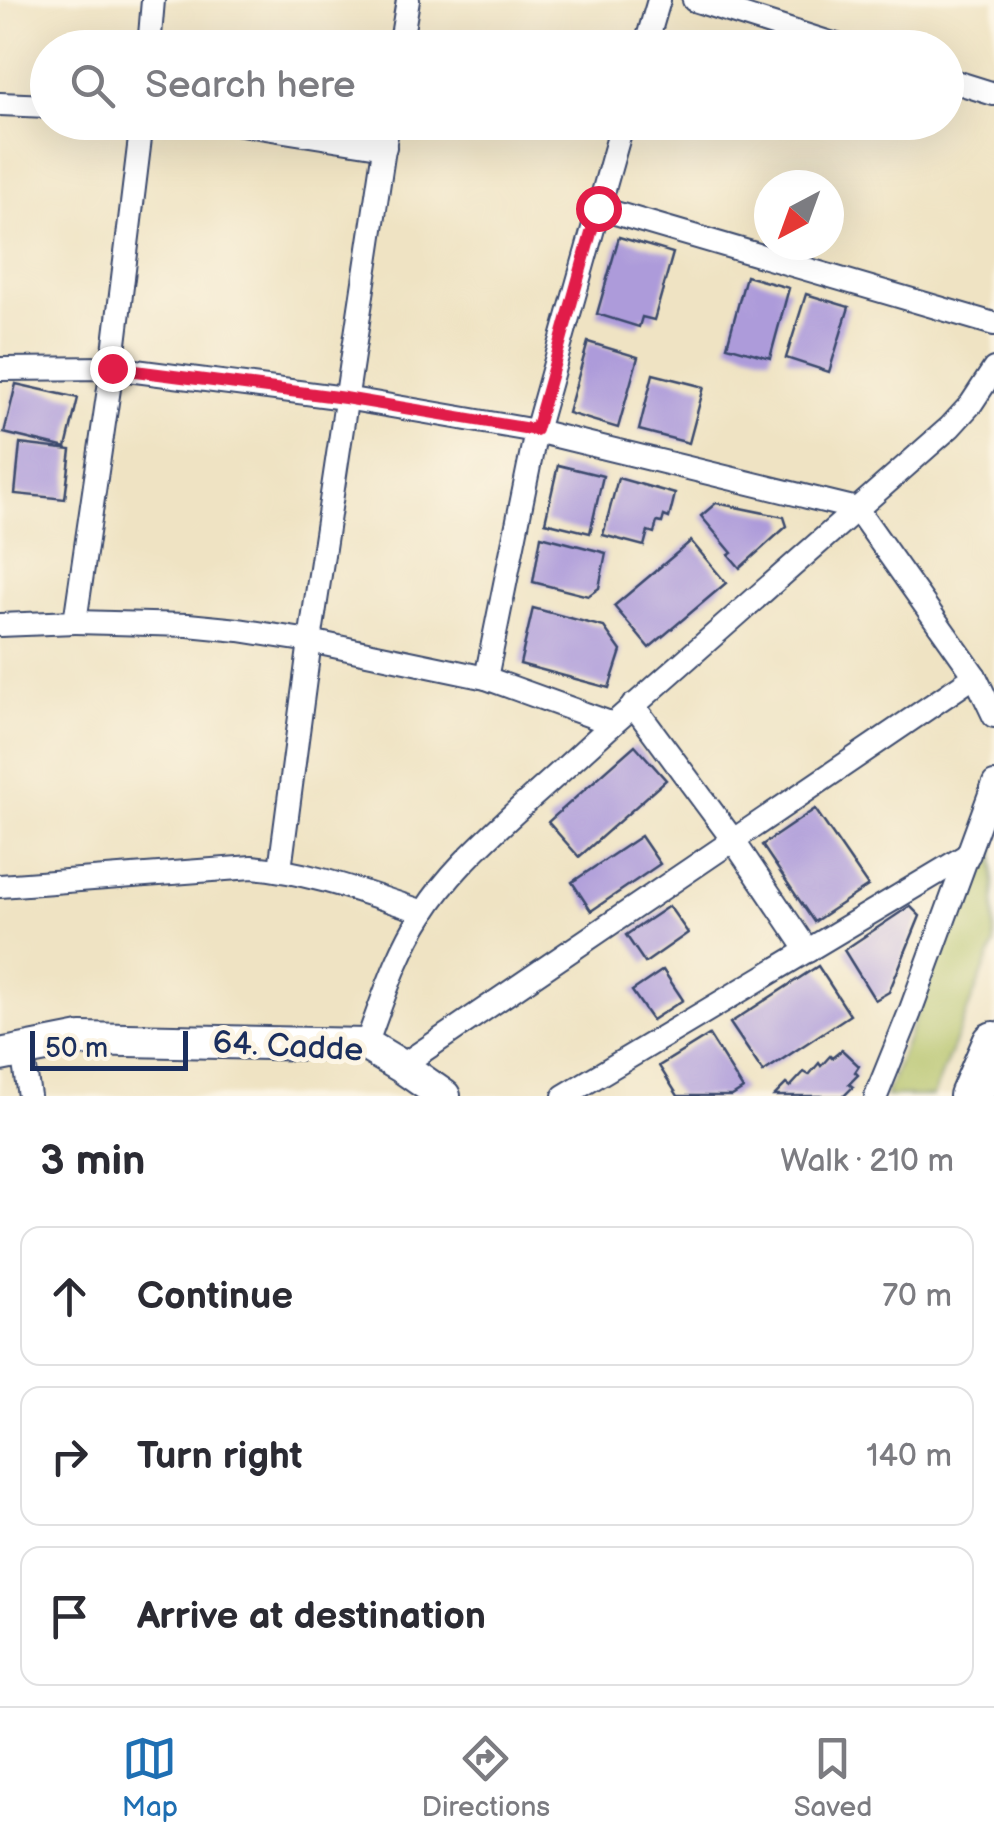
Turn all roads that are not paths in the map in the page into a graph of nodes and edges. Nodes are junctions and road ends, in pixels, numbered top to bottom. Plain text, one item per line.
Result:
1 (153, 0) edge
2 (408, 0) edge
3 (658, 0) edge
4 (694, 0) edge
5 (150, 30) edge
6 (403, 30) edge
7 (649, 30) edge
8 (789, 30) edge
9 (964, 85) edge
10 (994, 94) edge
11 (0, 104) edge
12 (30, 105) edge
13 (140, 140) edge
14 (345, 140) edge
15 (385, 140) edge
16 (617, 140) edge
17 (384, 146) junction
18 (598, 208) junction
19 (994, 324) edge
20 (112, 368) junction
21 (994, 369) edge
22 (0, 370) edge
23 (345, 398) junction
24 (971, 404) junction
25 (994, 411) edge
26 (536, 430) junction
27 (857, 509) junction
28 (76, 622) junction
29 (0, 625) edge
30 (310, 642) junction
31 (976, 676) junction
32 (486, 678) junction
33 (633, 706) junction
34 (994, 716) edge
35 (613, 724) junction
36 (994, 783) edge
37 (733, 840) junction
38 (969, 854) junction
39 (280, 870) junction
40 (0, 886) edge
41 (424, 912) junction
42 (808, 950) junction
43 (994, 1043) edge
44 (366, 1045) junction
45 (11, 1052) edge
46 (401, 1066) junction
47 (30, 1096) edge
48 (444, 1096) edge
49 (564, 1096) edge
50 (876, 1096) edge
51 (971, 1096) edge

1 - 5 street
2 - 6 street
3 - 7 street
4 - 8 street
9 - 10 street
11 - 12 street
13 - 20 street
14 - 17 street
15 - 17 street
16 - 18 street
17 - 23 street
18 - 19 street
18 - 26 street
20 - 22 street
20 - 23 street
20 - 28 street
21 - 24 street
23 - 26 street
23 - 30 street
24 - 25 street
24 - 27 street
26 - 27 street
26 - 32 street
27 - 31 street
27 - 33 street
28 - 29 street
28 - 30 street
30 - 32 street
30 - 39 street
31 - 34 street
31 - 37 street
32 - 35 street
33 - 35 street
33 - 37 street
35 - 41 street
36 - 38 street
37 - 42 street
37 - 46 street
38 - 42 street
38 - 50 street
39 - 40 street
39 - 41 street
41 - 44 street
42 - 49 street
43 - 51 highway
44 - 45 main road, 64. Cadde
44 - 46 main road, 64. Cadde
45 - 47 street
46 - 48 main road, 64. Cadde

